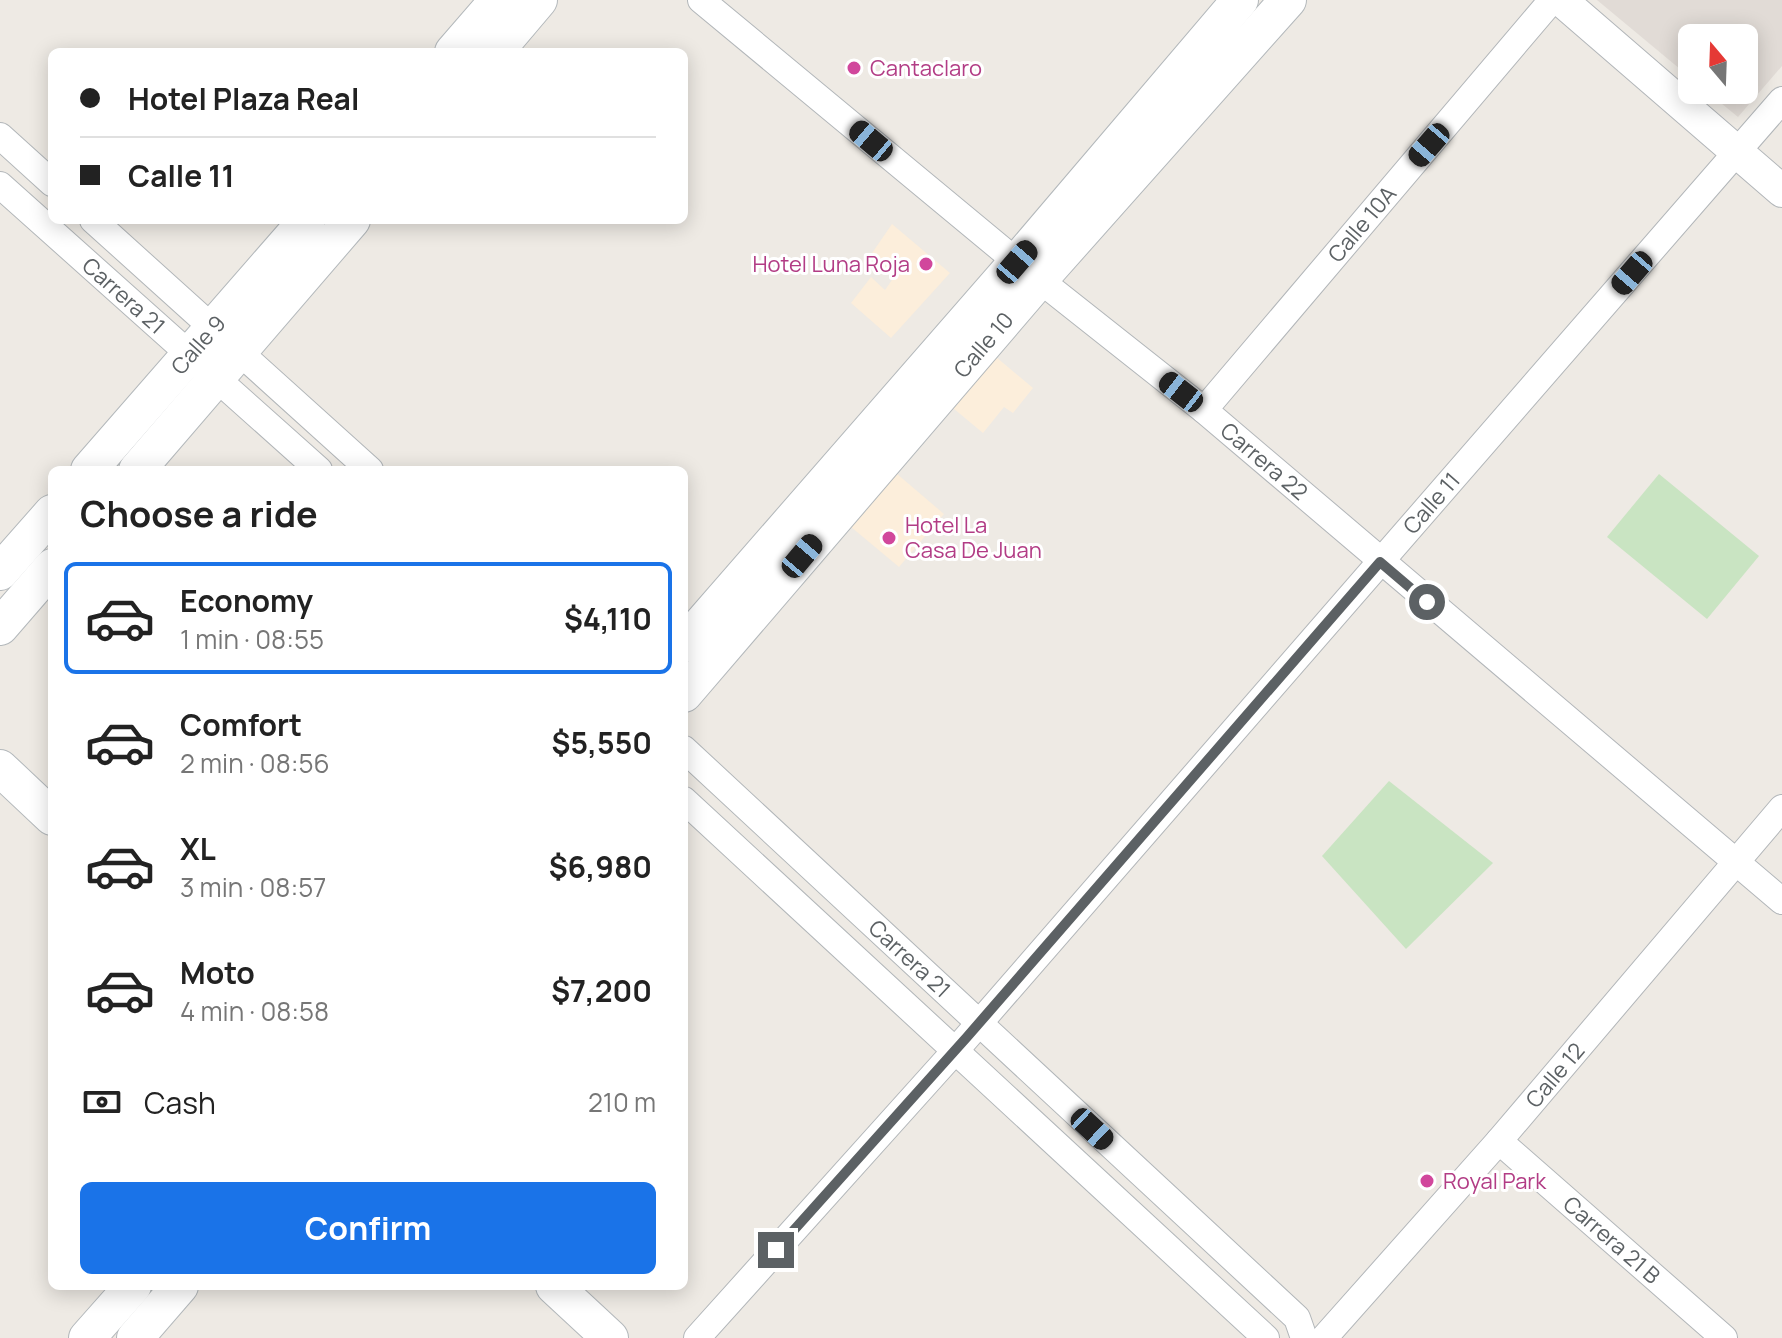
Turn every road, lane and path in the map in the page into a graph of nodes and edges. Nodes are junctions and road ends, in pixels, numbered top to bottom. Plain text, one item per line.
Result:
1 (498, 0) edge
2 (539, 0) edge
3 (701, 0) edge
4 (1240, 0) edge
5 (1288, 0) edge
6 (1552, 0) edge
7 (1561, 0) edge
8 (456, 48) edge
9 (498, 48) edge
10 (1782, 100) edge
11 (0, 136) edge
12 (1737, 152) junction
13 (48, 179) edge
14 (0, 185) edge
15 (1782, 191) edge
16 (48, 222) edge
17 (50, 224) edge
18 (97, 224) edge
19 (304, 224) edge
20 (349, 224) edge
21 (1028, 271) junction
22 (201, 342) junction
23 (228, 366) junction
24 (1204, 410) junction
25 (92, 466) edge
26 (140, 466) edge
27 (316, 466) edge
28 (365, 466) edge
29 (48, 518) edge
30 (1380, 562) junction
31 (0, 572) edge
32 (48, 572) edge
33 (0, 627) edge
34 (688, 640) edge
35 (688, 689) edge
36 (688, 753) edge
37 (0, 768) edge
38 (688, 804) edge
39 (1782, 808) edge
40 (48, 813) edge
41 (1736, 863) junction
42 (1782, 901) edge
43 (978, 1023) junction
44 (955, 1051) junction
45 (1499, 1141) junction
46 (129, 1290) edge
47 (177, 1290) edge
48 (558, 1290) edge
49 (87, 1338) edge
50 (135, 1338) edge
51 (610, 1338) edge
52 (697, 1338) edge
53 (1266, 1338) edge
54 (1304, 1338) edge
55 (1324, 1338) edge
56 (1724, 1338) edge

1 - 8 main road
2 - 9 main road
3 - 21 street, Carrera 22
4 - 21 main road, Calle 10
5 - 21 main road, Calle 10
6 - 24 street, Calle 10A
7 - 12 street
10 - 12 street, Calle 11
11 - 13 street
12 - 15 street
12 - 30 street, Calle 11
14 - 16 street, Carrera 21
17 - 22 street, Carrera 21
18 - 22 street, Carrera 21
19 - 22 main road, Calle 9
20 - 23 main road, Calle 9
21 - 24 street, Carrera 22
21 - 34 main road, Calle 10
21 - 35 main road, Calle 10
22 - 23 street, Carrera 21
22 - 25 main road, Calle 9
23 - 26 main road, Calle 9
23 - 27 street, Carrera 21
23 - 28 street, Carrera 21
24 - 30 street, Carrera 22
29 - 31 main road
30 - 41 street, Carrera 22
30 - 43 street, Calle 11
32 - 33 main road
36 - 43 street, Carrera 21
37 - 40 main road
38 - 44 street, Carrera 21
39 - 41 street, Calle 12
41 - 42 street, Carrera 22
41 - 45 street, Calle 12
43 - 44 street, Calle 11
43 - 54 street, Carrera 21
44 - 52 street, Calle 11
44 - 53 street, Carrera 21
45 - 55 street, Calle 12
45 - 56 street, Carrera 21 B
46 - 49 main road
47 - 50 main road
48 - 51 main road

